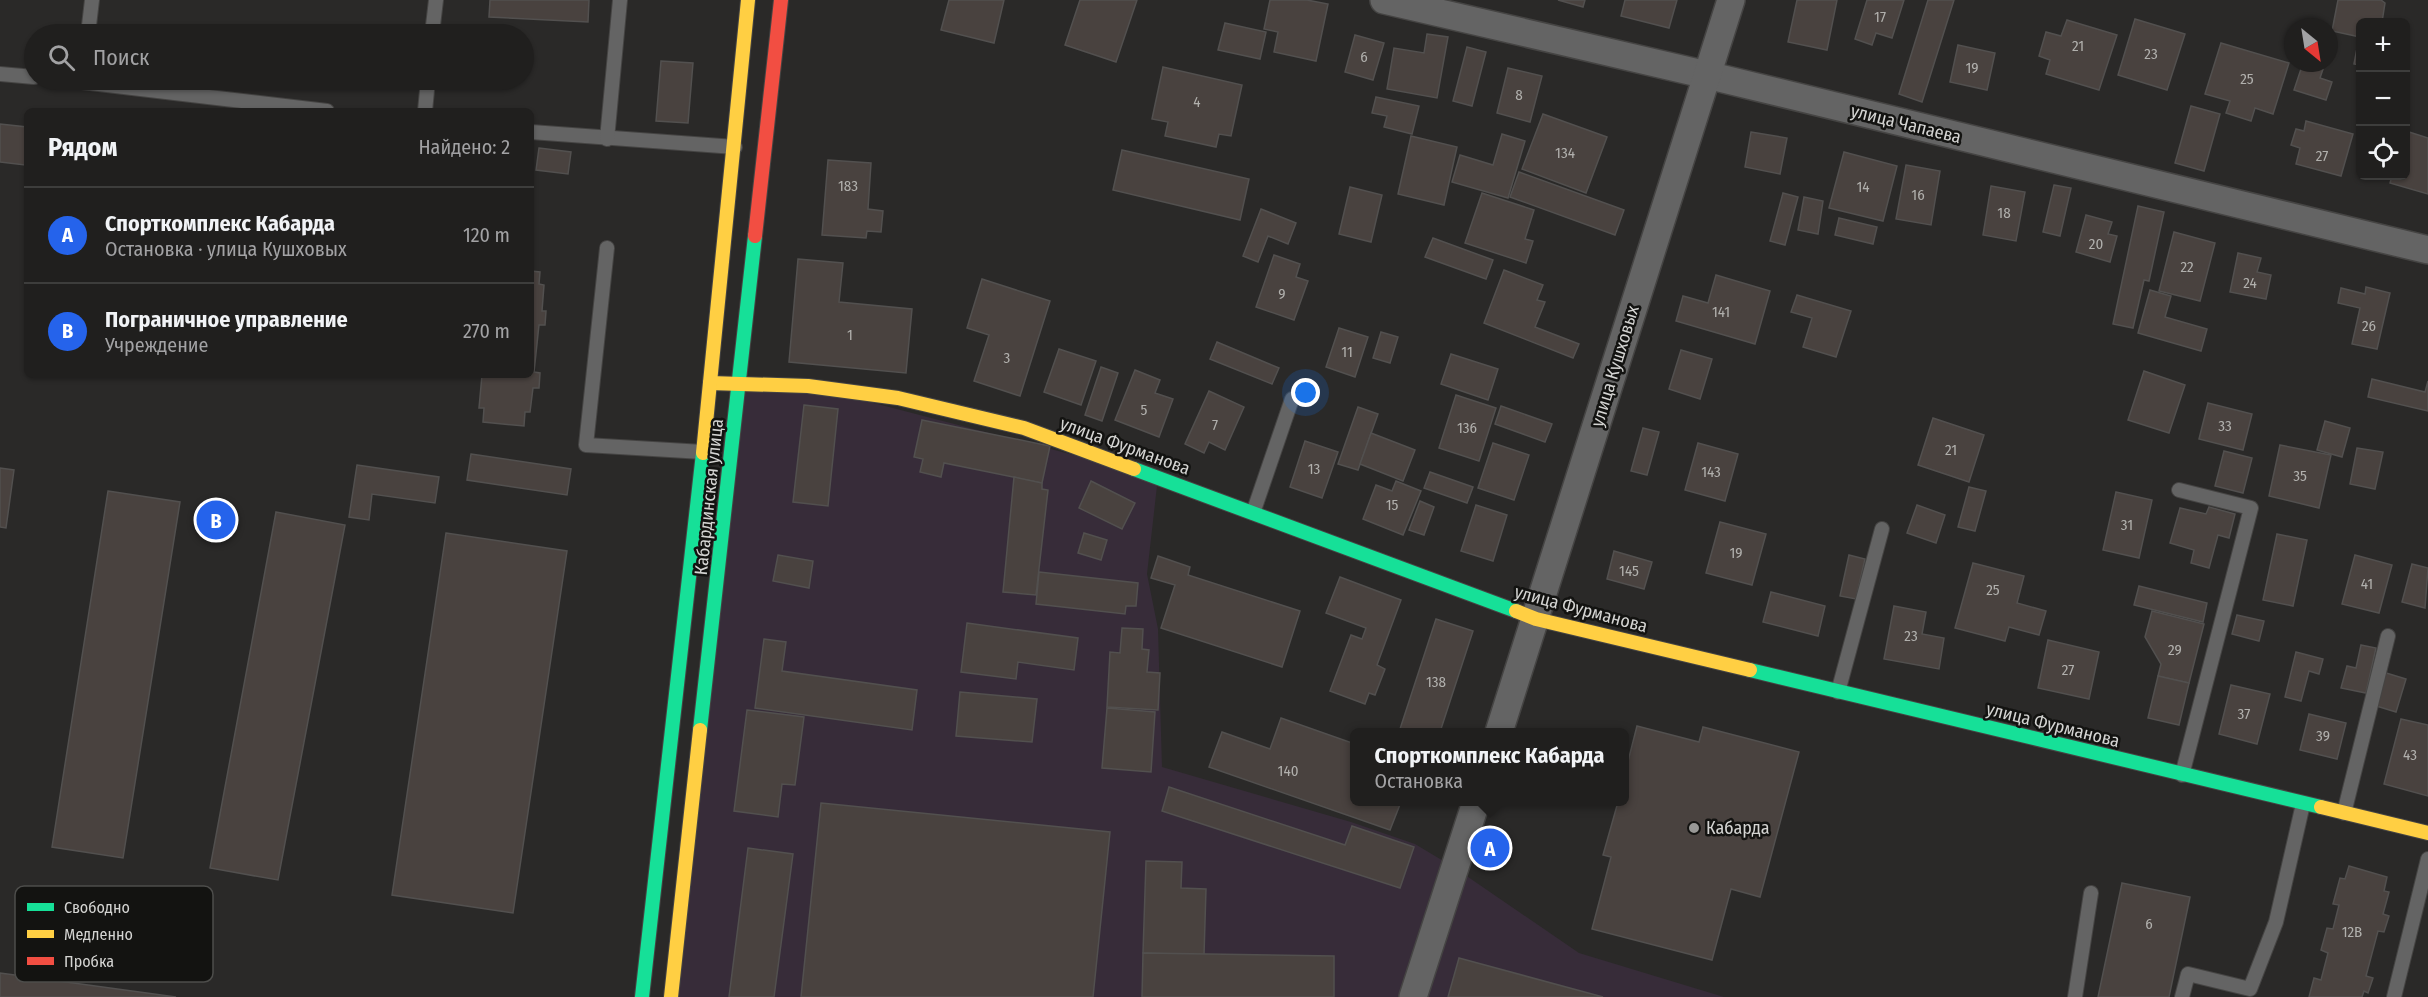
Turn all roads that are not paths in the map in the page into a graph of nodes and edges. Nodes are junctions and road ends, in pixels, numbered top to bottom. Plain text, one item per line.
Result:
1 (92, 0) edge
2 (436, 0) edge
3 (620, 0) edge
4 (748, 0) edge
5 (781, 0) edge
6 (1384, 0) edge
7 (1731, 0) edge
8 (89, 24) edge
9 (433, 24) edge
10 (0, 74) edge
11 (1707, 75) junction
12 (24, 76) edge
13 (161, 90) edge
14 (427, 90) edge
15 (303, 108) edge
16 (424, 108) edge
17 (534, 132) edge
18 (607, 139) junction
19 (735, 147) junction
20 (607, 248) dead end
21 (2428, 250) edge
22 (710, 383) junction
23 (739, 385) junction
24 (1292, 399) dead end
25 (703, 452) junction
26 (2179, 490) dead end
27 (1253, 513) junction
28 (1882, 530) dead end
29 (1536, 619) junction
30 (2388, 636) dead end
31 (1838, 692) junction
32 (1500, 728) edge
33 (2182, 774) junction
34 (2303, 804) junction
35 (1474, 806) edge
36 (2344, 813) junction
37 (2428, 833) edge
38 (2428, 859) edge
39 (2091, 893) dead end
40 (642, 997) edge
41 (671, 997) edge
42 (1413, 997) edge
43 (2075, 997) edge
44 (2182, 997) edge
45 (2394, 997) edge

1 - 8 lane
2 - 9 lane
3 - 18 lane
4 - 19 main road, Кабардинская улица
5 - 23 main road, Кабардинская улица
6 - 11 street, улица Чапаева
7 - 11 street, улица Кушховых
10 - 12 lane
11 - 21 street, улица Чапаева
11 - 29 street, улица Кушховых
13 - 15 lane
14 - 16 lane
17 - 18 lane
18 - 19 lane
19 - 22 main road, Кабардинская улица
20 - 25 lane
22 - 23 main road, улица Фурманова
22 - 25 main road, Кабардинская улица
23 - 27 main road, улица Фурманова
23 - 41 main road, Кабардинская улица
24 - 27 lane
25 - 40 main road, Кабардинская улица
26 - 33 lane
27 - 29 main road, улица Фурманова
28 - 31 lane
29 - 31 main road, улица Фурманова
29 - 32 street, улица Кушховых
30 - 36 lane
31 - 33 main road, улица Фурманова
33 - 34 main road, улица Фурманова
34 - 36 main road, улица Фурманова
34 - 44 lane
35 - 42 street
36 - 37 main road, улица Фурманова
38 - 45 lane
39 - 43 lane

